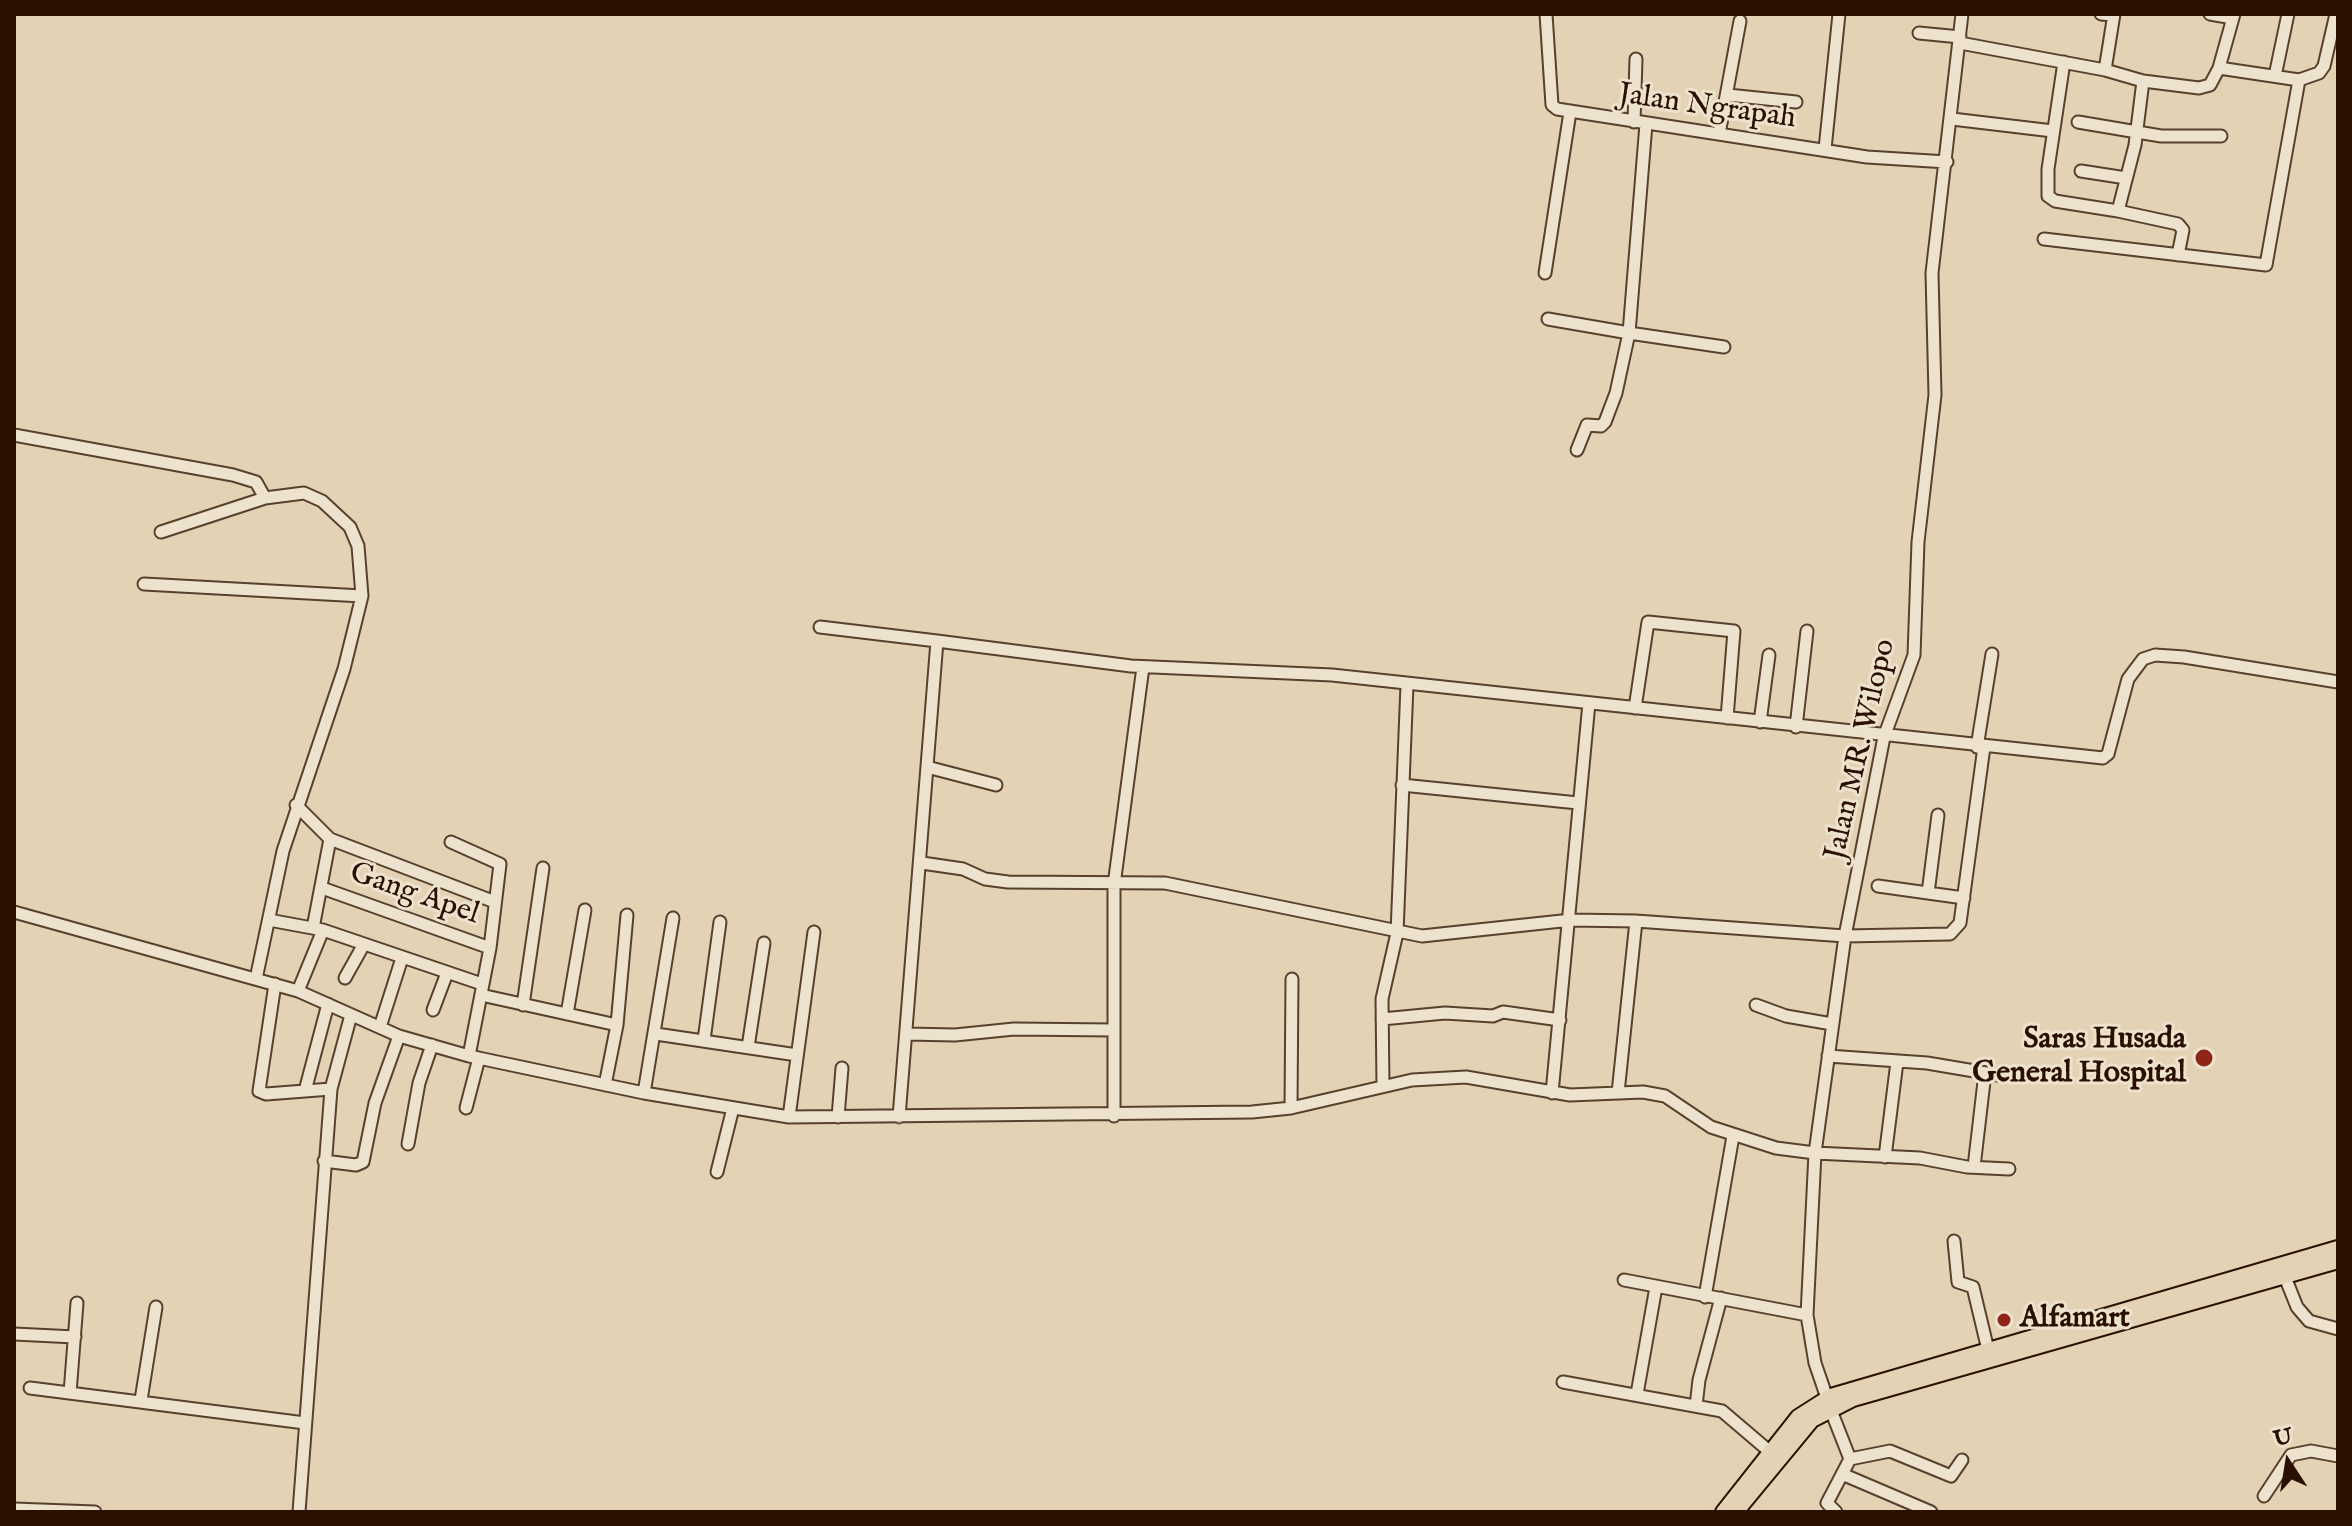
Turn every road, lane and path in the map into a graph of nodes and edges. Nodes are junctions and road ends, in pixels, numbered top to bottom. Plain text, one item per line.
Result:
1 (1546, 14) edge
2 (1839, 14) edge
3 (1962, 14) edge
4 (2109, 14) edge
5 (2210, 14) edge
6 (2288, 14) edge
7 (2336, 14) edge
8 (2233, 16) edge
9 (1740, 21) dead end
10 (1919, 33) dead end
11 (1960, 40) junction
12 (1636, 59) dead end
13 (2064, 62) junction
14 (2219, 68) junction
15 (2105, 70) junction
16 (2275, 76) junction
17 (2299, 80) junction
18 (2143, 81) junction
19 (1728, 95) junction
20 (1796, 102) dead end
21 (1570, 112) junction
22 (1952, 119) junction
23 (2078, 122) dead end
24 (1640, 123) junction
25 (2053, 131) junction
26 (2136, 133) junction
27 (1719, 134) junction
28 (2221, 136) dead end
29 (1825, 149) junction
30 (1947, 162) junction
31 (2081, 171) dead end
32 (2126, 178) junction
33 (2118, 211) junction
34 (2044, 239) dead end
35 (2178, 255) junction
36 (1545, 273) dead end
37 (1548, 319) dead end
38 (1629, 333) junction
39 (1724, 347) dead end
40 (14, 435) edge
41 (1577, 450) dead end
42 (265, 498) junction
43 (161, 532) dead end
44 (144, 584) dead end
45 (362, 596) junction
46 (820, 627) dead end
47 (1807, 631) dead end
48 (937, 641) junction
49 (1992, 654) dead end
50 (1769, 655) dead end
51 (1143, 667) junction
52 (2338, 682) edge
53 (1407, 685) junction
54 (1589, 703) junction
55 (1635, 708) junction
56 (1727, 718) junction
57 (1760, 722) junction
58 (1796, 727) junction
59 (1884, 737) junction
60 (1981, 747) junction
61 (927, 767) junction
62 (996, 785) dead end
63 (1402, 785) junction
64 (1578, 803) junction
65 (296, 805) junction
66 (1938, 815) dead end
67 (330, 839) junction
68 (451, 842) dead end
69 (922, 863) junction
70 (543, 868) dead end
71 (1114, 885) junction
72 (1878, 886) dead end
73 (322, 888) junction
74 (1928, 893) junction
75 (1964, 898) junction
76 (495, 902) junction
77 (585, 910) dead end
78 (14, 912) edge
79 (627, 915) dead end
80 (673, 918) dead end
81 (269, 920) junction
82 (1571, 920) junction
83 (1636, 921) junction
84 (720, 922) dead end
85 (318, 929) junction
86 (814, 932) dead end
87 (1397, 933) junction
88 (1845, 936) junction
89 (764, 943) dead end
90 (364, 944) junction
91 (490, 948) junction
92 (402, 958) junction
93 (447, 973) junction
94 (345, 978) dead end
95 (256, 979) junction
96 (1292, 979) dead end
97 (275, 984) junction
98 (482, 989) junction
99 (298, 991) junction
100 (328, 1004) junction
101 (523, 1005) junction
102 (1756, 1005) dead end
103 (433, 1010) dead end
104 (567, 1014) junction
105 (351, 1015) junction
106 (1382, 1019) junction
107 (1560, 1020) junction
108 (1832, 1024) junction
109 (617, 1025) junction
110 (380, 1027) junction
111 (1113, 1030) junction
112 (656, 1034) junction
113 (907, 1034) junction
114 (399, 1036) junction
115 (704, 1040) junction
116 (432, 1045) junction
117 (748, 1047) junction
118 (797, 1055) junction
119 (1828, 1056) junction
120 (474, 1057) junction
121 (1897, 1062) junction
122 (842, 1068) dead end
123 (1985, 1073) junction
124 (2004, 1076) dead end
125 (605, 1085) junction
126 (1383, 1086) junction
127 (331, 1089) junction
128 (305, 1091) junction
129 (644, 1093) junction
130 (1552, 1093) junction
131 (1618, 1093) junction
132 (466, 1108) dead end
133 (733, 1108) junction
134 (1291, 1108) junction
135 (1114, 1116) junction
136 (789, 1117) junction
137 (838, 1117) junction
138 (899, 1117) junction
139 (1733, 1136) junction
140 (408, 1144) dead end
141 (1815, 1153) junction
142 (1885, 1157) junction
143 (324, 1161) junction
144 (1974, 1167) junction
145 (2009, 1169) dead end
146 (717, 1172) dead end
147 (1954, 1241) dead end
148 (2332, 1256) edge
149 (2285, 1277) junction
150 (1624, 1280) dead end
151 (1656, 1287) junction
152 (1705, 1297) junction
153 (2195, 1297) junction
154 (1721, 1298) junction
155 (77, 1303) dead end
156 (156, 1307) dead end
157 (1807, 1315) junction
158 (2338, 1329) edge
159 (14, 1334) edge
160 (75, 1337) junction
161 (2044, 1339) junction
162 (1988, 1350) junction
163 (1563, 1382) dead end
164 (30, 1388) dead end
165 (70, 1393) junction
166 (1637, 1394) junction
167 (141, 1400) junction
168 (1828, 1403) junction
169 (1696, 1406) junction
170 (1810, 1414) junction
171 (305, 1423) junction
172 (1769, 1451) junction
173 (2338, 1456) edge
174 (1850, 1459) junction
175 (1962, 1460) dead end
176 (1842, 1474) junction
177 (2264, 1496) dead end
178 (14, 1509) edge
179 (95, 1512) edge
180 (299, 1512) edge
181 (1723, 1512) edge
182 (1736, 1512) edge
183 (1836, 1512) edge
184 (1931, 1512) edge

1 - 21 street
2 - 29 street
3 - 11 street, Jalan MR. Wilopo
4 - 15 street
5 - 8 street
6 - 16 street
7 - 17 street
8 - 14 street
9 - 19 street
10 - 11 street
11 - 13 street
11 - 22 street, Jalan MR. Wilopo
12 - 24 street
13 - 15 street
13 - 25 street
14 - 16 street
14 - 18 street
15 - 18 street
16 - 17 street
17 - 35 street
18 - 26 street
19 - 20 street
19 - 27 street
21 - 24 street, Jalan Ngrapah
21 - 36 street
22 - 25 street
22 - 30 street, Jalan MR. Wilopo
23 - 26 street
24 - 27 street, Jalan Ngrapah
24 - 38 street
25 - 33 street
26 - 28 street
26 - 32 street
27 - 29 street, Jalan Ngrapah
29 - 30 street, Jalan Ngrapah
30 - 59 street, Jalan MR. Wilopo
31 - 32 street
32 - 33 street
33 - 35 street
34 - 35 street
37 - 38 street
38 - 39 street
38 - 41 street
40 - 42 street
42 - 43 street
42 - 45 street
44 - 45 street
45 - 65 street
46 - 48 street
47 - 58 street
48 - 51 street
48 - 61 street
49 - 60 street
50 - 57 street
51 - 53 street
51 - 71 street
52 - 60 street
53 - 54 street
53 - 63 street
54 - 55 street
54 - 64 street
55 - 56 street
55 - 56 street
56 - 57 street
57 - 58 street
58 - 59 street
59 - 60 street
59 - 88 street, Jalan MR. Wilopo
60 - 75 street
61 - 62 street
61 - 69 street
63 - 64 street
63 - 87 street
64 - 82 street
65 - 67 street
65 - 81 street
66 - 74 street
67 - 73 street
67 - 76 street
68 - 76 street
69 - 71 street
69 - 113 street
70 - 101 street
71 - 87 street
71 - 111 street
72 - 74 street
73 - 85 street
73 - 91 street, Gang Apel
74 - 75 street
75 - 88 street
76 - 91 street
77 - 104 street
78 - 95 street
79 - 109 street
80 - 112 street
81 - 85 street
81 - 95 street
82 - 83 street
82 - 87 street
82 - 107 street
83 - 88 street
83 - 131 street
84 - 115 street
85 - 90 street
85 - 99 street
86 - 118 street
87 - 106 street
88 - 108 street, Jalan MR. Wilopo
89 - 117 street
90 - 92 street
90 - 94 street
91 - 98 street
92 - 93 street
92 - 110 street
93 - 98 street
93 - 103 street
95 - 97 street
96 - 134 street
97 - 99 street
97 - 128 street
98 - 101 street
98 - 120 street
99 - 100 street
100 - 105 street
100 - 128 street
101 - 104 street
102 - 108 street
104 - 109 street
105 - 110 street
105 - 127 street
106 - 107 street
106 - 126 street
107 - 130 street
108 - 119 street, Jalan MR. Wilopo
109 - 125 street
110 - 114 street
111 - 113 street
111 - 135 street
112 - 115 street
112 - 129 street
113 - 138 street
114 - 116 street
114 - 143 street
115 - 117 street
116 - 120 street
116 - 140 street
117 - 118 street
118 - 136 street
119 - 121 street
119 - 141 street, Jalan MR. Wilopo
120 - 125 street
120 - 132 street
121 - 123 street
121 - 142 street
122 - 137 street
123 - 124 street
123 - 144 street
125 - 129 street
126 - 130 street
126 - 134 street
127 - 128 street
127 - 143 street
129 - 133 street
130 - 131 street
131 - 139 street
133 - 136 street
133 - 146 street
134 - 135 street
135 - 138 street
136 - 137 street
137 - 138 street
139 - 141 street
139 - 152 street
141 - 142 street
141 - 157 street, Jalan MR. Wilopo
142 - 144 street
143 - 171 street
144 - 145 street
147 - 162 street
148 - 149 main road
148 - 153 main road
149 - 153 main road
149 - 158 street
150 - 151 street
151 - 152 street
151 - 166 street
152 - 154 street
153 - 161 main road
154 - 157 street
154 - 169 street
155 - 160 street
156 - 167 street
157 - 168 street, Jalan MR. Wilopo
159 - 160 street
160 - 165 street
161 - 162 main road
161 - 168 main road
162 - 168 main road
163 - 166 street
164 - 165 street
165 - 167 street
166 - 169 street
167 - 171 street
168 - 170 main road
168 - 174 street, Jalan MR. Wilopo
169 - 172 street
170 - 172 main road
170 - 182 main road
171 - 180 street
172 - 181 main road
173 - 177 street
174 - 175 street
174 - 176 street
176 - 183 street
176 - 184 street
178 - 179 street

